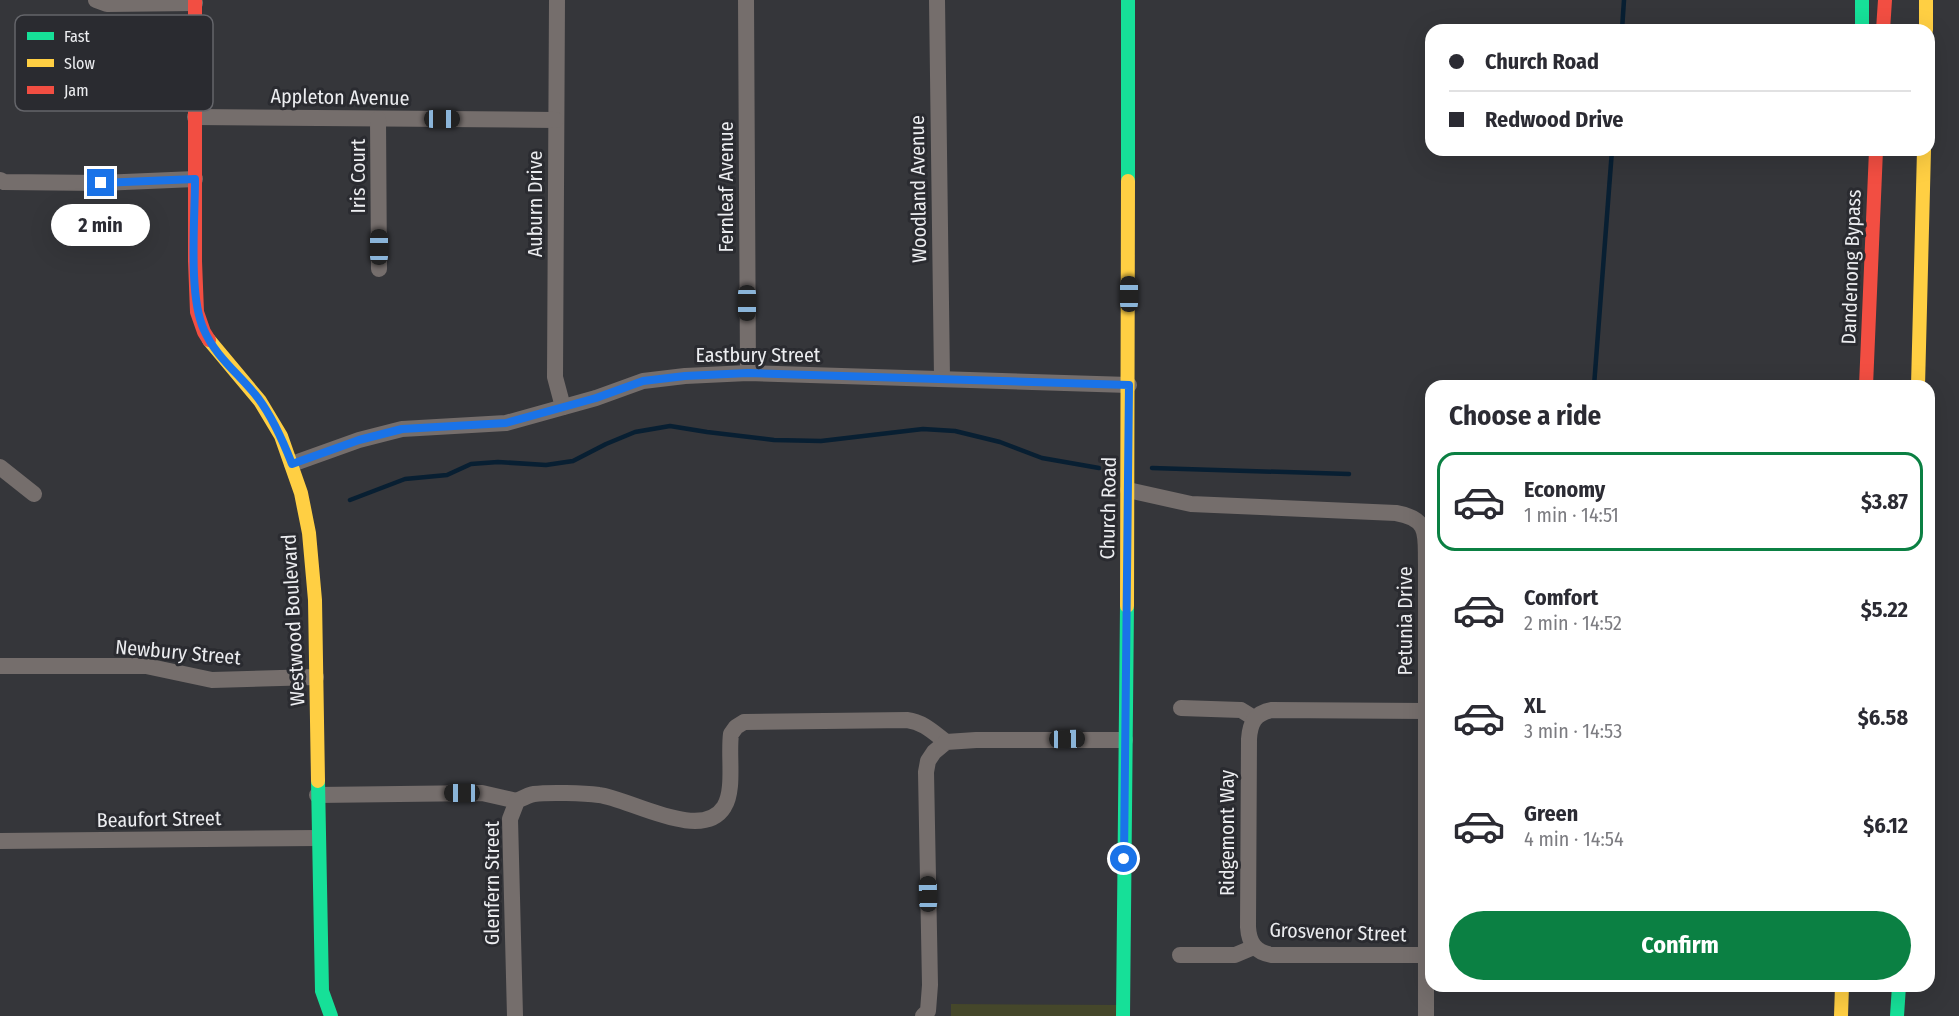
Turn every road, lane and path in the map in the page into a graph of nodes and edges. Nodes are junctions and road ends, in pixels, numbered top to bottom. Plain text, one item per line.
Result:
1 (96, 0) edge
2 (557, 0) edge
3 (746, 0) edge
4 (937, 0) edge
5 (1128, 0) edge
6 (1862, 0) edge
7 (1885, 0) edge
8 (1926, 0) edge
9 (195, 1) edge
10 (1862, 24) edge
11 (1883, 24) edge
12 (1926, 24) edge
13 (195, 111) edge
14 (195, 117) junction
15 (378, 119) junction
16 (556, 120) junction
17 (1864, 156) edge
18 (1876, 156) edge
19 (1924, 156) edge
20 (195, 179) junction
21 (0, 180) edge
22 (1872, 220) junction
23 (379, 269) dead end
24 (748, 373) junction
25 (942, 378) junction
26 (1866, 380) edge
27 (1918, 380) edge
28 (1129, 385) junction
29 (563, 407) junction
30 (292, 464) junction
31 (0, 467) edge
32 (1128, 490) junction
33 (34, 494) dead end
34 (1425, 538) edge
35 (0, 666) edge
36 (316, 677) junction
37 (1181, 708) dead end
38 (1425, 711) edge
39 (1254, 718) junction
40 (1125, 740) junction
41 (946, 742) junction
42 (317, 795) junction
43 (517, 801) junction
44 (318, 838) junction
45 (0, 841) edge
46 (1254, 947) junction
47 (1180, 955) dead end
48 (1425, 956) edge
49 (1426, 992) edge
50 (1842, 992) edge
51 (1898, 992) edge
52 (1899, 992) edge
53 (331, 1016) edge
54 (515, 1016) edge
55 (923, 1016) edge
56 (1123, 1016) edge
57 (1426, 1016) edge
58 (1841, 1016) edge
59 (1897, 1016) edge
60 (1903, 1016) edge

1 - 9 street
2 - 16 street, Auburn Drive
3 - 24 street, Fernleaf Avenue
4 - 25 street, Woodland Avenue
5 - 28 main road, Church Road
6 - 10 main road
7 - 11 main road
8 - 12 main road
13 - 14 main road, Westwood Boulevard
14 - 15 street, Appleton Avenue
14 - 20 main road, Westwood Boulevard
15 - 16 street, Appleton Avenue
15 - 23 street, Iris Court
16 - 29 street, Auburn Drive
17 - 22 main road
18 - 22 main road, Dandenong Bypass
19 - 27 main road
20 - 21 street
20 - 30 main road, Westwood Boulevard
22 - 26 main road, Dandenong Bypass
24 - 25 street, Eastbury Street
24 - 29 street, Eastbury Street
25 - 28 street, Eastbury Street
28 - 32 main road, Church Road
29 - 30 street, Eastbury Street
30 - 36 main road, Westwood Boulevard
31 - 33 street
32 - 34 street, Petunia Drive
32 - 40 main road, Church Road
35 - 36 street, Newbury Street
36 - 42 main road, Westwood Boulevard
37 - 39 street
38 - 39 street
39 - 46 street, Ridgemont Way
40 - 41 street
40 - 56 main road, Church Road
41 - 43 street, Glenfern Street
41 - 55 street
42 - 43 street
42 - 44 main road, Westwood Boulevard
43 - 54 street, Glenfern Street
44 - 45 street, Beaufort Street
44 - 53 main road, Westwood Boulevard
46 - 47 street, Grosvenor Street
46 - 48 street, Grosvenor Street
49 - 57 street, Petunia Drive
50 - 58 main road
51 - 59 main road
52 - 60 main road

